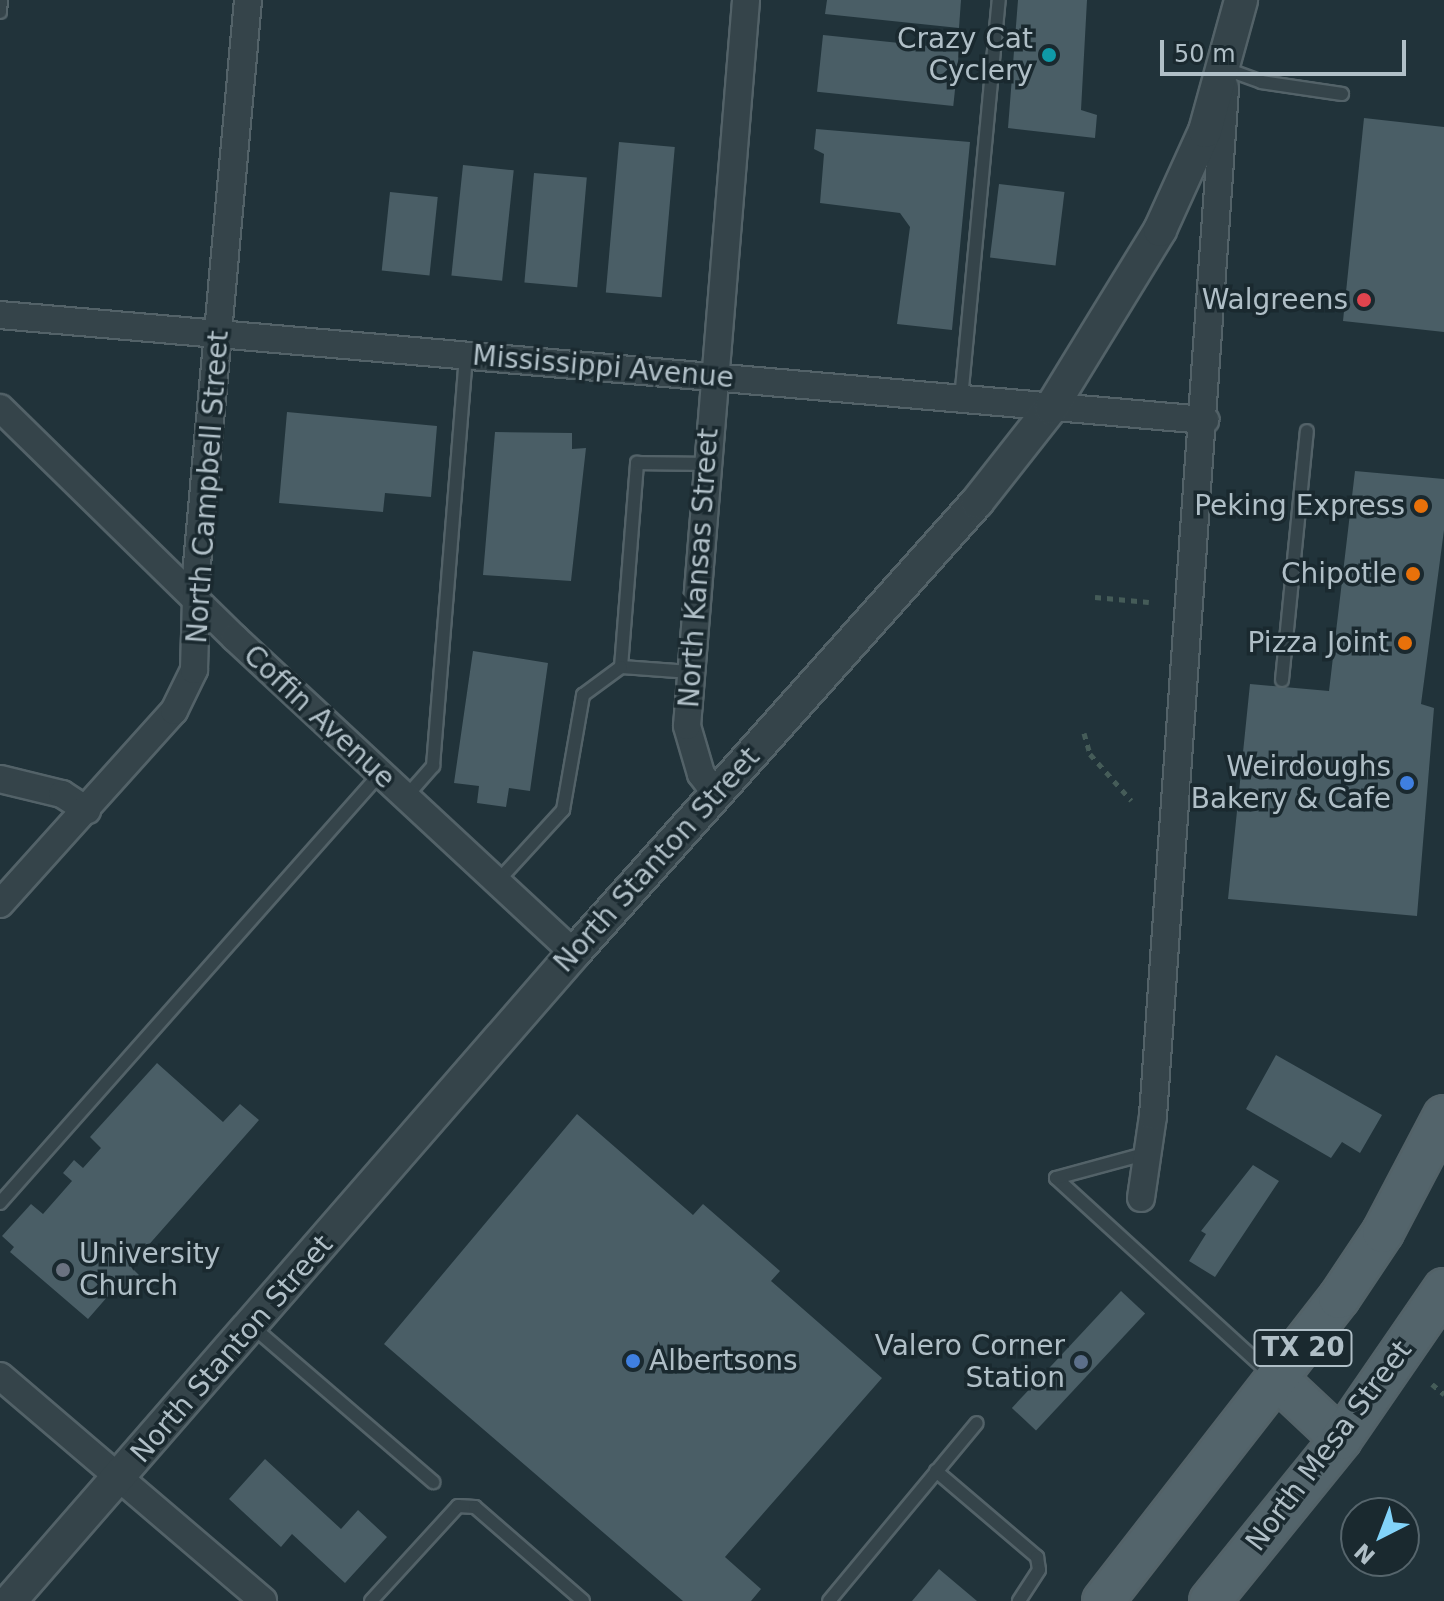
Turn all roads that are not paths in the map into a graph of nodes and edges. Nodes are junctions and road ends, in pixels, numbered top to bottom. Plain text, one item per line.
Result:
1 (1, 0) edge
2 (248, 0) edge
3 (746, 0) edge
4 (999, 0) edge
5 (1241, 0) edge
6 (0, 12) edge
7 (1226, 69) junction
8 (1342, 94) dead end
9 (0, 315) edge
10 (219, 335) junction
11 (466, 354) junction
12 (713, 376) junction
13 (960, 400) junction
14 (0, 408) edge
15 (1051, 408) junction
16 (1205, 420) junction
17 (1307, 431) dead end
18 (707, 464) junction
19 (195, 595) junction
20 (621, 667) junction
21 (691, 672) junction
22 (1282, 680) dead end
23 (380, 774) junction
24 (0, 779) edge
25 (716, 794) junction
26 (405, 798) junction
27 (87, 810) junction
28 (497, 882) junction
29 (0, 904) edge
30 (574, 953) junction
31 (1444, 1116) edge
32 (1148, 1153) junction
33 (1141, 1198) dead end
34 (0, 1203) edge
35 (1444, 1289) edge
36 (253, 1327) junction
37 (0, 1376) edge
38 (1279, 1381) junction
39 (977, 1423) dead end
40 (1341, 1439) junction
41 (936, 1471) junction
42 (120, 1478) junction
43 (433, 1482) dead end
44 (10, 1601) edge
45 (263, 1601) edge
46 (371, 1601) edge
47 (583, 1601) edge
48 (829, 1601) edge
49 (1019, 1601) edge
50 (1103, 1601) edge
51 (1210, 1601) edge

1 - 6 lane
2 - 10 street, North Campbell Street
3 - 12 street, North Kansas Street
4 - 13 lane
5 - 7 street, North Stanton Street
7 - 8 lane
7 - 15 street, North Stanton Street
7 - 16 street, North Stanton Street
9 - 10 street, Mississippi Avenue
10 - 11 street, Mississippi Avenue
10 - 19 street, North Campbell Street
11 - 12 street, Mississippi Avenue
11 - 26 lane
12 - 13 street, Mississippi Avenue
12 - 18 street, North Kansas Street
13 - 15 street, Mississippi Avenue
14 - 19 street, Coffin Avenue
15 - 16 street, Mississippi Avenue
15 - 25 street, North Stanton Street
16 - 32 street, North Stanton Street
17 - 22 lane
18 - 20 lane
18 - 21 street, North Kansas Street
19 - 23 street, Coffin Avenue
19 - 27 street, North Campbell Street
20 - 21 lane
20 - 28 lane
21 - 25 street, North Kansas Street
23 - 26 street, Coffin Avenue
23 - 34 lane
24 - 27 street
25 - 30 street, North Stanton Street
26 - 28 street, Coffin Avenue
27 - 29 street, North Campbell Street
28 - 30 street, Coffin Avenue
30 - 36 street, North Stanton Street
31 - 38 main road, TX 20
32 - 33 street, North Stanton Street
32 - 38 lane
35 - 40 main road, North Mesa Street / TX 20
36 - 42 street, North Stanton Street
36 - 43 lane
37 - 42 street
38 - 40 main road
38 - 50 main road, TX 20
39 - 41 lane
40 - 51 main road, North Mesa Street / TX 20
41 - 48 lane
41 - 49 lane
42 - 44 street, North Stanton Street
42 - 45 street
46 - 47 lane

